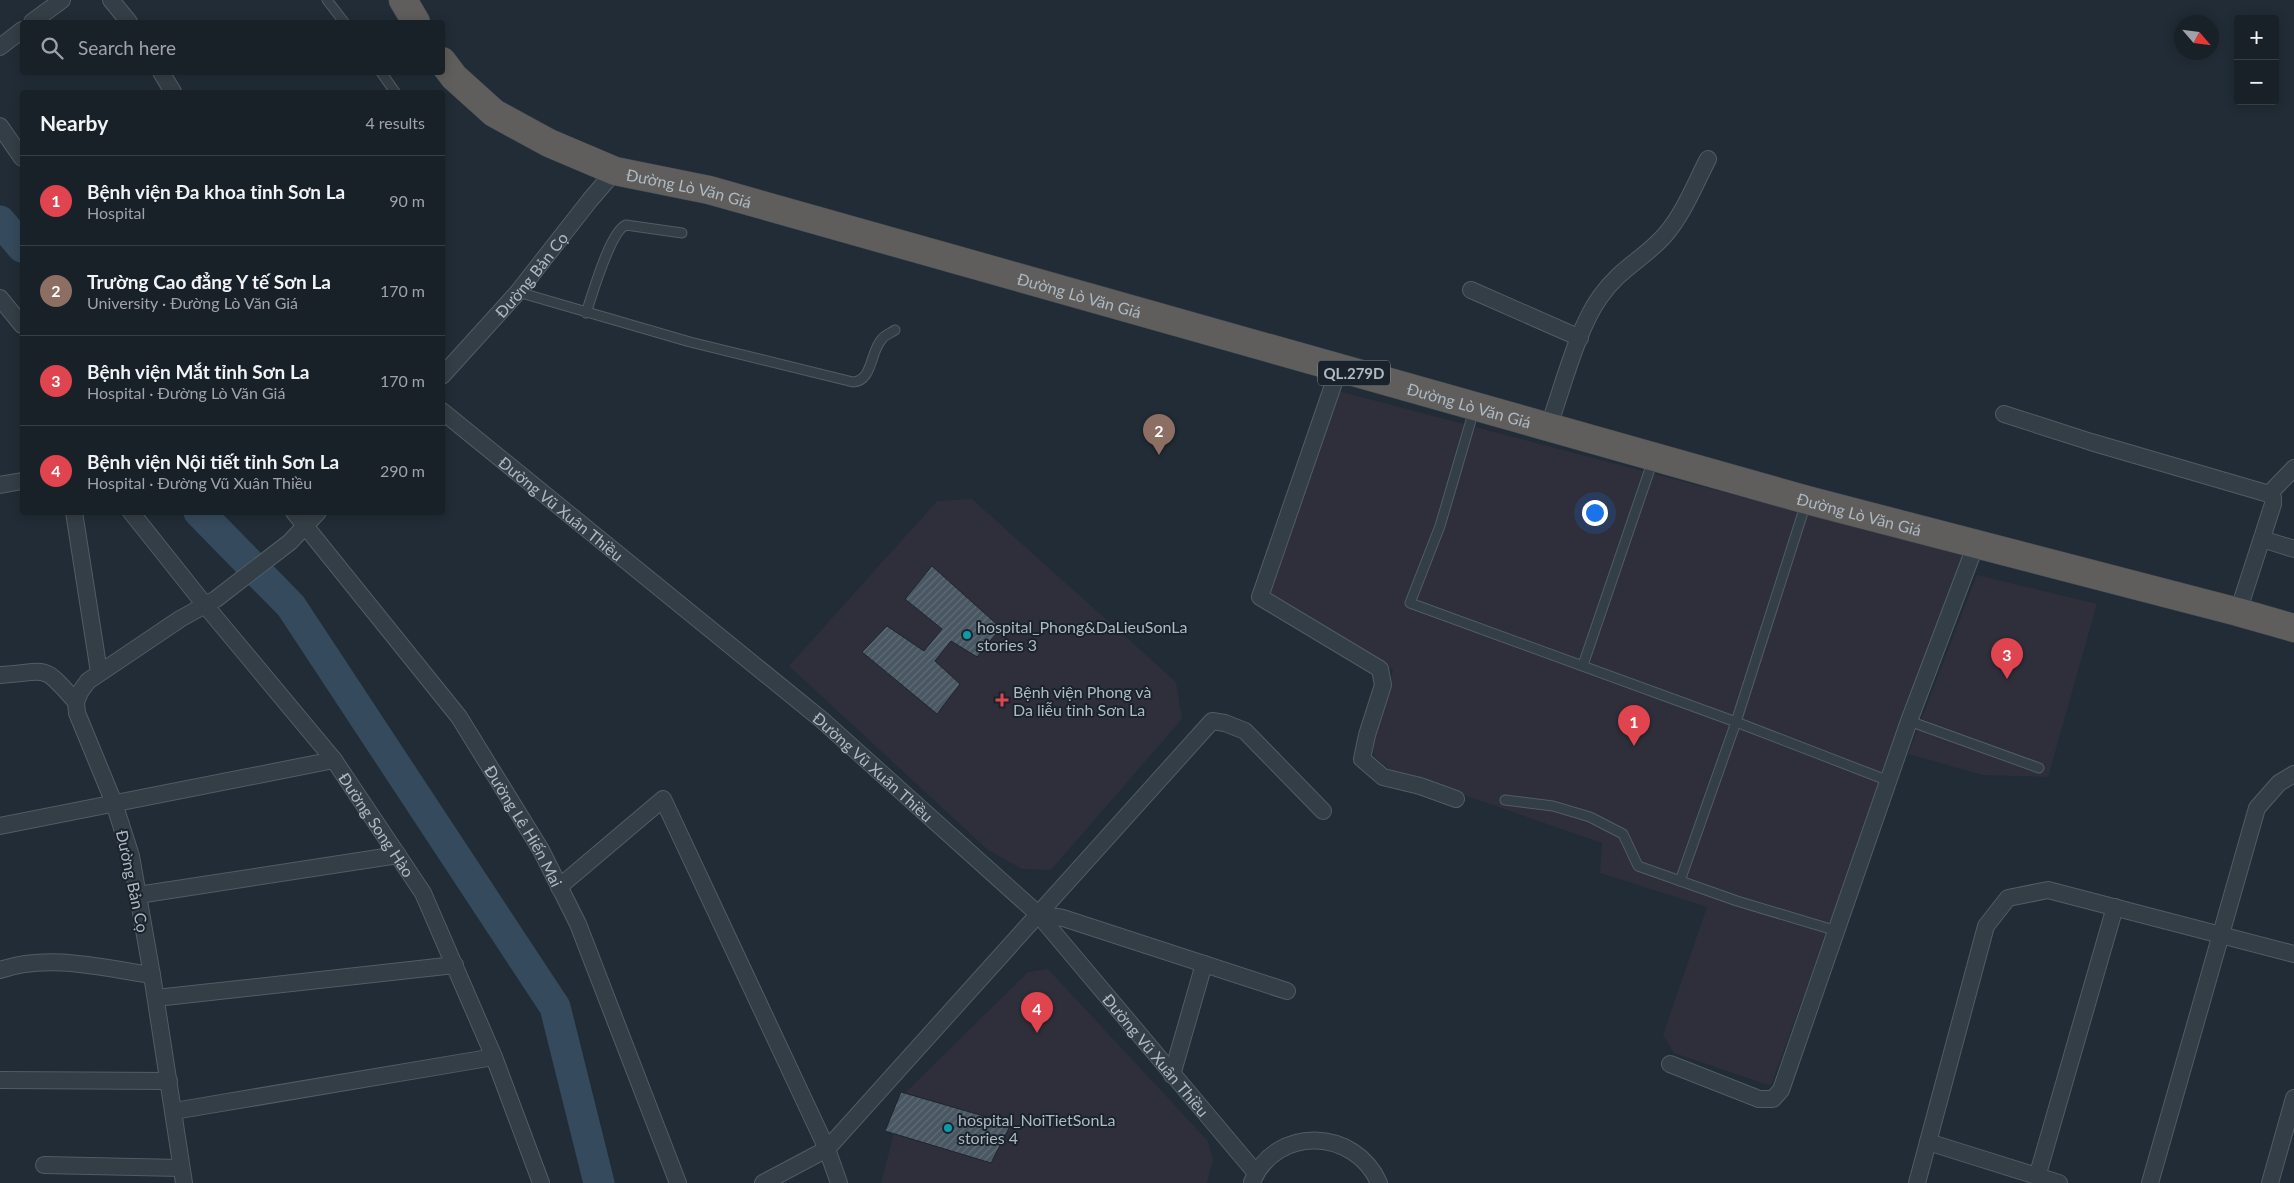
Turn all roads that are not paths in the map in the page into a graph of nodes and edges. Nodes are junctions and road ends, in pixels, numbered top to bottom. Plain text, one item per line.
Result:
1 (62, 0) edge
2 (111, 0) edge
3 (327, 0) edge
4 (403, 0) edge
5 (35, 20) edge
6 (127, 20) edge
7 (342, 20) edge
8 (415, 20) edge
9 (20, 32) edge
10 (0, 48) edge
11 (445, 65) edge
12 (163, 75) edge
13 (383, 75) edge
14 (172, 90) edge
15 (393, 90) edge
16 (0, 126) edge
17 (20, 155) edge
18 (1708, 159) dead end
19 (615, 171) junction
20 (682, 233) dead end
21 (1471, 290) dead end
22 (518, 292) junction
23 (0, 298) edge
24 (586, 313) junction
25 (20, 323) edge
26 (895, 330) dead end
27 (1580, 338) junction
28 (1338, 368) junction
29 (445, 373) edge
30 (1475, 407) junction
31 (445, 413) edge
32 (2004, 414) dead end
33 (1548, 428) junction
34 (1654, 457) junction
35 (2294, 468) edge
36 (20, 481) edge
37 (0, 485) edge
38 (2269, 494) junction
39 (1807, 500) junction
40 (74, 515) edge
41 (134, 515) edge
42 (297, 515) edge
43 (315, 515) edge
44 (306, 525) junction
45 (2262, 539) junction
46 (1976, 544) junction
47 (2294, 549) edge
48 (211, 602) junction
49 (2238, 612) junction
50 (2294, 628) edge
51 (1583, 666) junction
52 (99, 672) junction
53 (0, 675) edge
54 (76, 702) junction
55 (1909, 721) junction
56 (1736, 722) junction
57 (334, 760) junction
58 (2039, 768) dead end
59 (2294, 774) edge
60 (1889, 781) junction
61 (1456, 799) dead end
62 (1505, 800) dead end
63 (114, 803) junction
64 (1323, 811) dead end
65 (0, 826) edge
66 (398, 855) junction
67 (1680, 881) junction
68 (560, 886) junction
69 (138, 895) junction
70 (2115, 907) junction
71 (1038, 914) junction
72 (1837, 931) junction
73 (2220, 935) junction
74 (2294, 954) edge
75 (1204, 964) junction
76 (455, 965) junction
77 (0, 970) edge
78 (152, 975) junction
79 (1287, 991) dead end
80 (156, 998) junction
81 (494, 1057) junction
82 (1670, 1064) dead end
83 (1172, 1075) junction
84 (0, 1080) edge
85 (169, 1081) junction
86 (2294, 1098) edge
87 (174, 1112) junction
88 (1928, 1142) junction
89 (827, 1149) junction
90 (44, 1165) dead end
91 (183, 1175) edge
92 (2037, 1177) junction
93 (1254, 1178) edge
94 (541, 1183) edge
95 (678, 1183) edge
96 (763, 1183) edge
97 (839, 1183) edge
98 (1379, 1183) edge
99 (1917, 1183) edge
100 (2059, 1183) edge
101 (2150, 1183) edge
102 (2270, 1183) edge

1 - 5 street
2 - 6 street
3 - 7 lane
4 - 8 highway
9 - 10 street
11 - 19 highway, Đường Lò Văn Giá / QL.279D
12 - 14 street
13 - 15 lane
16 - 17 street
18 - 27 street
19 - 22 street, Đường Bản Cọ
19 - 28 highway, Đường Lò Văn Giá / QL.279D
20 - 24 lane
21 - 27 street
22 - 24 lane
22 - 29 street, Đường Bản Cọ
23 - 25 street
24 - 26 lane
27 - 33 street
28 - 30 highway, Đường Lò Văn Giá / QL.279D
28 - 61 street
30 - 33 highway, Đường Lò Văn Giá / QL.279D
30 - 51 lane
31 - 71 street, Đường Vũ Xuân Thiều
32 - 38 street
33 - 34 highway, Đường Lò Văn Giá / QL.279D
34 - 39 highway, Đường Lò Văn Giá / QL.279D
34 - 51 lane
35 - 38 street
36 - 37 street
38 - 45 street
39 - 46 highway, Đường Lò Văn Giá / QL.279D
39 - 56 lane
40 - 52 street
41 - 48 street, Đường Song Hào
42 - 44 street, Đường Lê Hiến Mai
43 - 44 street
44 - 48 street
44 - 68 street, Đường Lê Hiến Mai
45 - 47 street
45 - 49 street
46 - 49 highway, Đường Lò Văn Giá / QL.279D
46 - 55 street
48 - 52 street
48 - 57 street, Đường Song Hào
49 - 50 highway, Đường Lò Văn Giá / QL.279D
51 - 56 lane
52 - 54 street
53 - 54 street
54 - 63 street, Đường Bản Cọ
55 - 58 lane
55 - 60 street
56 - 60 lane
56 - 67 lane
57 - 63 street
57 - 66 street, Đường Song Hào
59 - 73 street
60 - 72 street
62 - 67 lane
63 - 65 street
63 - 69 street, Đường Bản Cọ
64 - 71 street
66 - 69 street
66 - 76 street, Đường Song Hào
67 - 72 lane
68 - 89 street
68 - 95 street, Đường Lê Hiến Mai
69 - 78 street, Đường Bản Cọ
70 - 73 street
70 - 88 street
70 - 92 street
71 - 75 street
71 - 83 street, Đường Vũ Xuân Thiều
71 - 89 street
72 - 82 street
73 - 74 street
73 - 101 street
75 - 79 street
75 - 83 street
76 - 80 street
76 - 81 street, Đường Song Hào
77 - 78 street
78 - 80 street, Đường Bản Cọ
80 - 85 street, Đường Bản Cọ
81 - 87 street
81 - 94 street, Đường Song Hào
83 - 93 street, Đường Vũ Xuân Thiều
84 - 85 street
85 - 87 street, Đường Bản Cọ
86 - 102 street
87 - 91 street, Đường Bản Cọ
88 - 92 street
88 - 99 street
89 - 96 street
89 - 97 street
90 - 91 street
92 - 100 street
93 - 98 street

